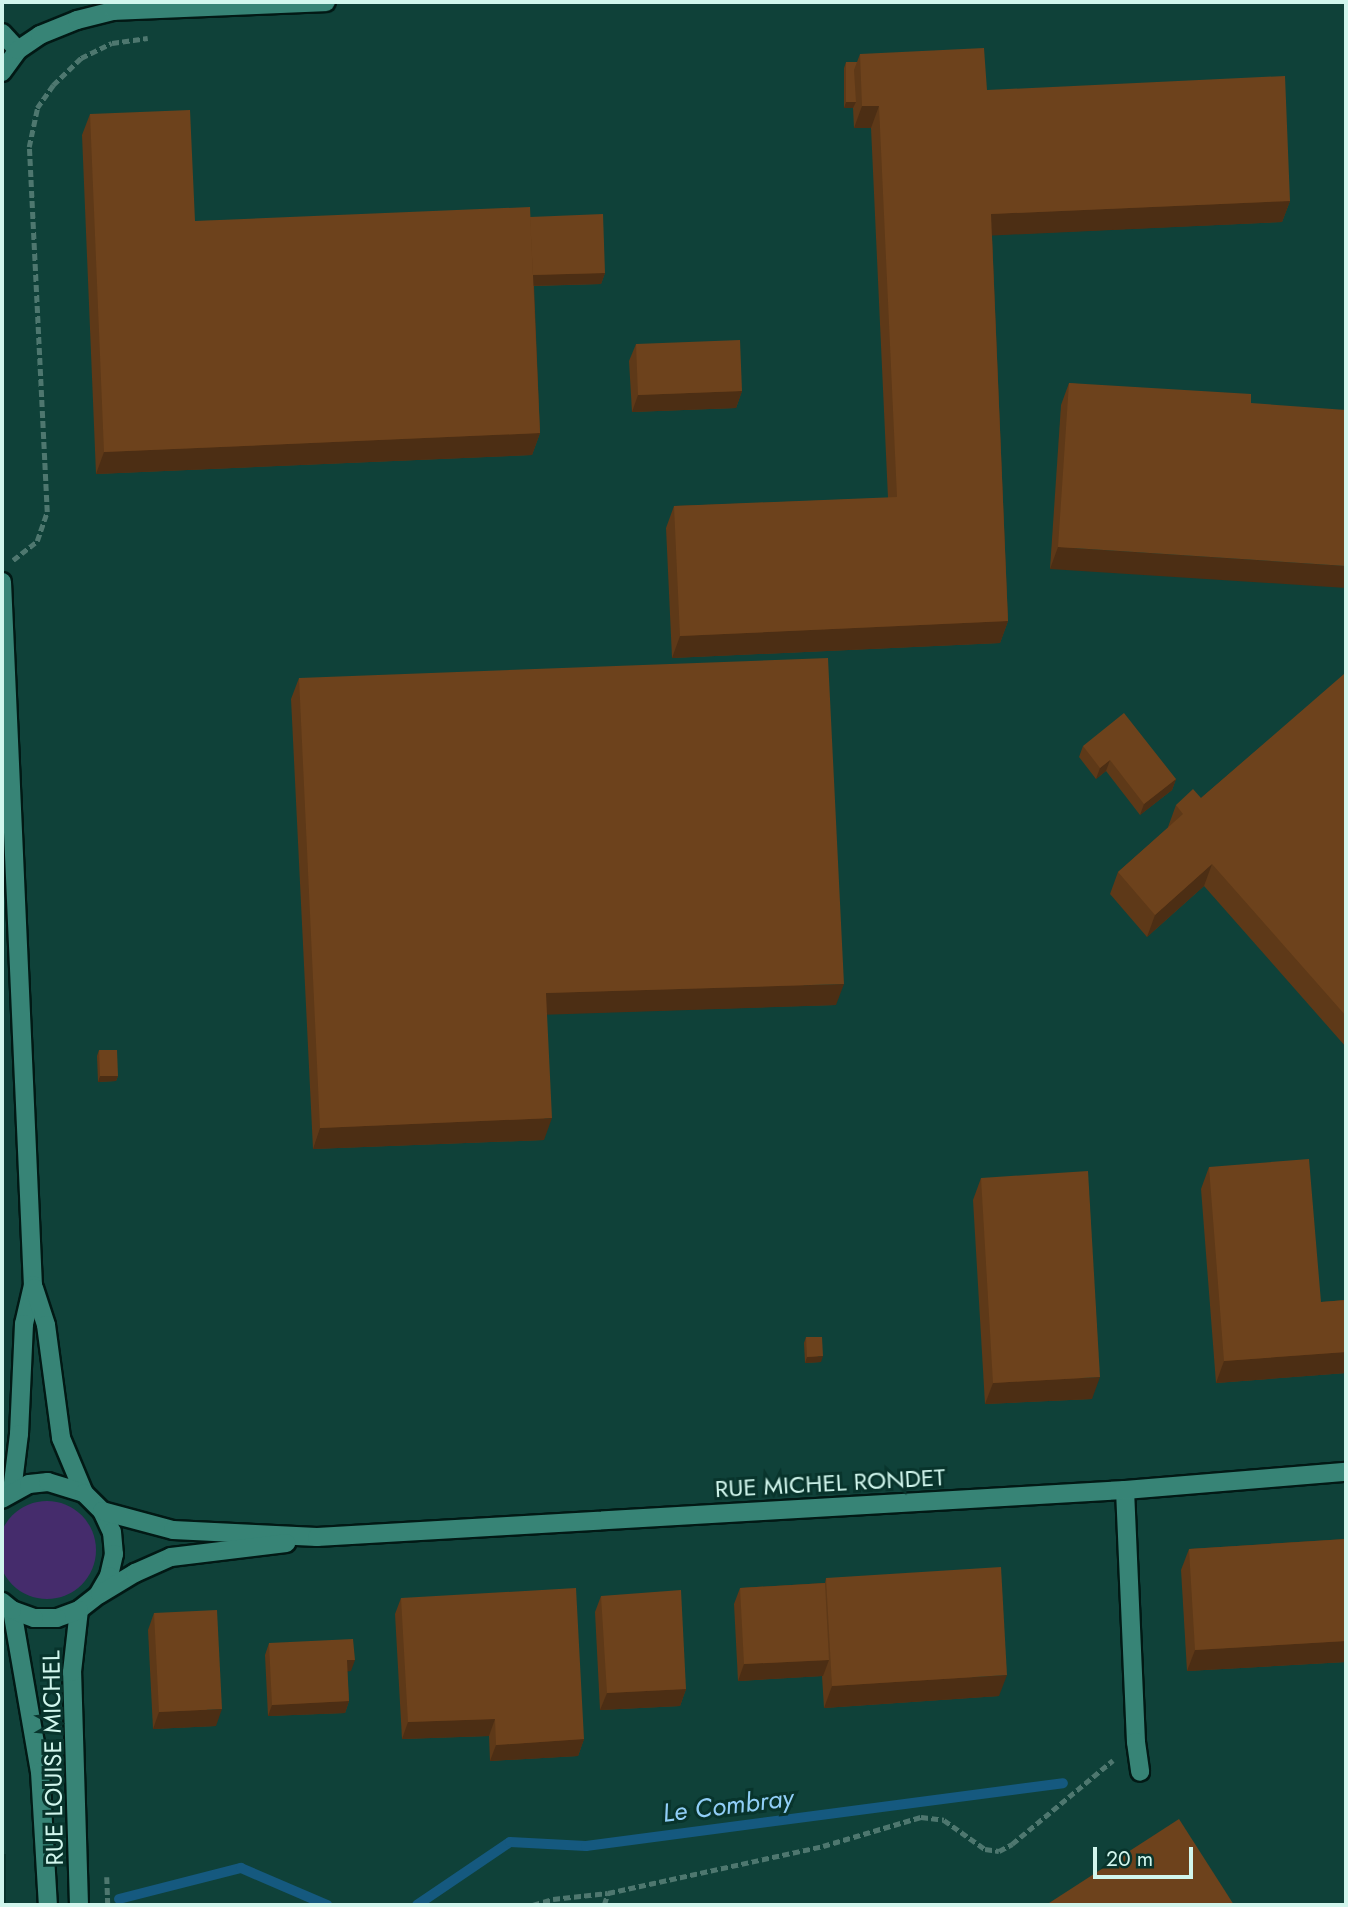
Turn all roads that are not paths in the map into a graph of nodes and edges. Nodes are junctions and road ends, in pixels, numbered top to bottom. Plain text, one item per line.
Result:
1 (326, 2) edge
2 (2, 33) edge
3 (18, 50) junction
4 (2, 72) edge
5 (2, 582) edge
6 (33, 1285) junction
7 (1346, 1472) edge
8 (1125, 1490) junction
9 (84, 1493) junction
10 (7, 1495) edge
11 (102, 1511) junction
12 (317, 1537) junction
13 (98, 1595) junction
14 (7, 1606) edge
15 (79, 1610) junction
16 (1140, 1772) dead end
17 (48, 1905) edge
18 (79, 1905) edge

1 - 3 street
2 - 3 street
3 - 4 street
5 - 6 street
6 - 9 street
6 - 10 street
7 - 8 street, RUE MICHEL RONDET
8 - 12 street, RUE MICHEL RONDET
8 - 16 street
9 - 10 street
9 - 11 street
11 - 12 street, RUE MICHEL RONDET
11 - 13 street
12 - 13 street, RUE MICHEL RONDET
13 - 15 street, RUE MICHEL RONDET
14 - 15 street
14 - 17 street, RUE LOUISE MICHEL
15 - 18 street, RUE LOUISE MICHEL

